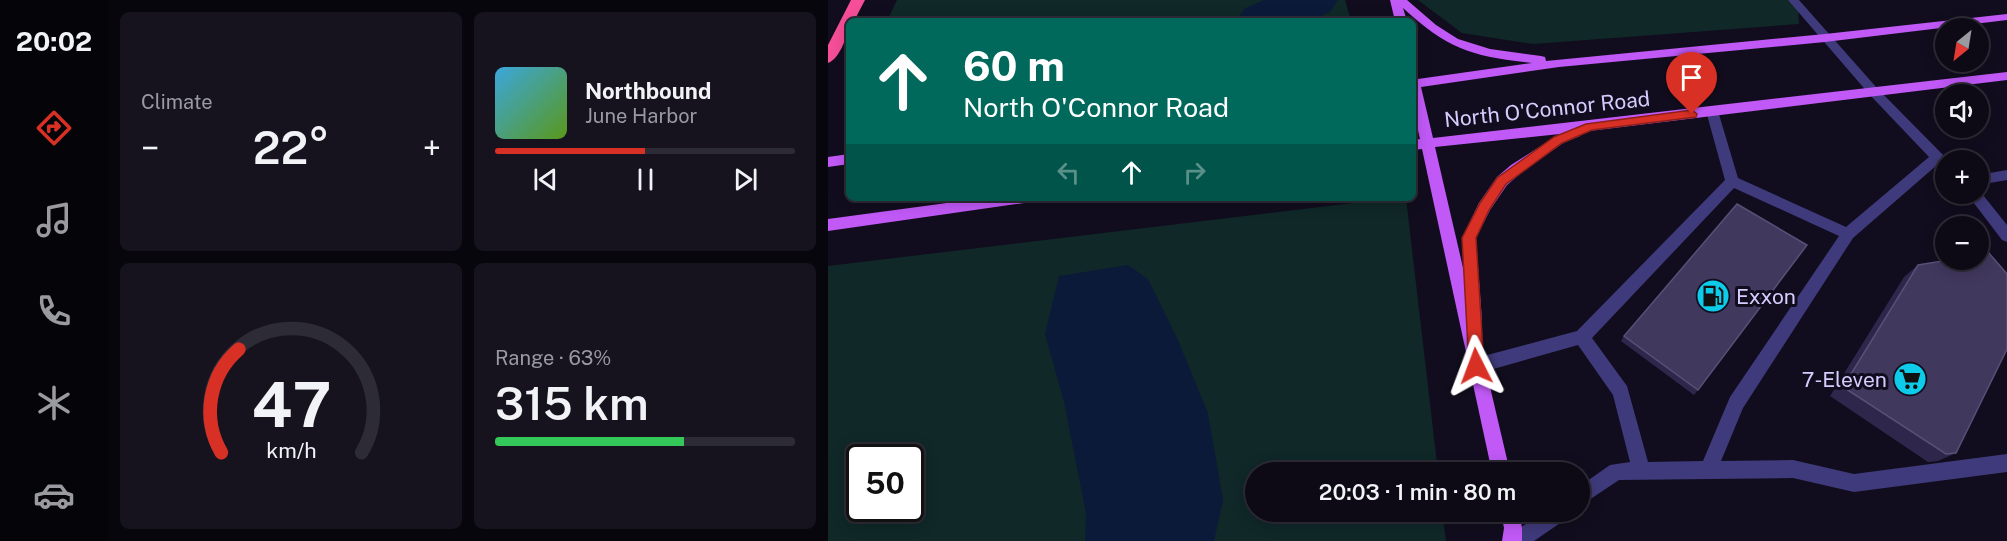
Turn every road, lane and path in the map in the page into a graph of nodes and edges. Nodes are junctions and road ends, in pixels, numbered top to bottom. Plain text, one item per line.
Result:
1 (858, 0) edge
2 (1395, 0) edge
3 (1400, 0) edge
4 (1793, 0) edge
5 (2007, 17) edge
6 (849, 18) edge
7 (1400, 18) edge
8 (846, 23) edge
9 (1825, 38) junction
10 (828, 58) edge
11 (1559, 63) junction
12 (2007, 76) edge
13 (1416, 83) edge
14 (1873, 92) junction
15 (1416, 109) edge
16 (1712, 111) junction
17 (1590, 126) junction
18 (1420, 144) edge
19 (1935, 154) edge
20 (846, 159) edge
21 (828, 162) edge
22 (1935, 166) edge
23 (2007, 175) edge
24 (1989, 178) edge
25 (1732, 181) junction
26 (1002, 201) edge
27 (1982, 204) edge
28 (828, 225) edge
29 (1848, 234) junction
30 (2007, 236) edge
31 (1581, 337) junction
32 (1476, 366) junction
33 (1499, 462) edge
34 (2007, 464) edge
35 (1709, 470) junction
36 (1641, 471) junction
37 (1590, 490) edge
38 (1512, 522) edge
39 (1545, 522) edge
40 (1512, 541) edge
41 (1518, 541) edge

1 - 6 highway
2 - 7 main road
3 - 11 main road
4 - 9 lane
5 - 9 main road, North O'Connor Road
8 - 10 highway
9 - 11 main road, North O'Connor Road
9 - 14 lane
11 - 13 main road, North O'Connor Road
12 - 14 main road, North O'Connor Road
14 - 16 main road, North O'Connor Road
14 - 19 lane
15 - 18 main road
16 - 17 main road, North O'Connor Road
16 - 25 lane
17 - 18 main road, North O'Connor Road
17 - 32 main road
18 - 32 main road
20 - 21 main road
22 - 29 lane
23 - 24 lane
25 - 29 lane
25 - 31 lane
26 - 28 main road
27 - 30 lane
29 - 35 lane
31 - 32 lane
31 - 36 lane
32 - 33 main road
34 - 35 lane
35 - 36 lane
36 - 37 lane
38 - 40 main road
39 - 41 lane

